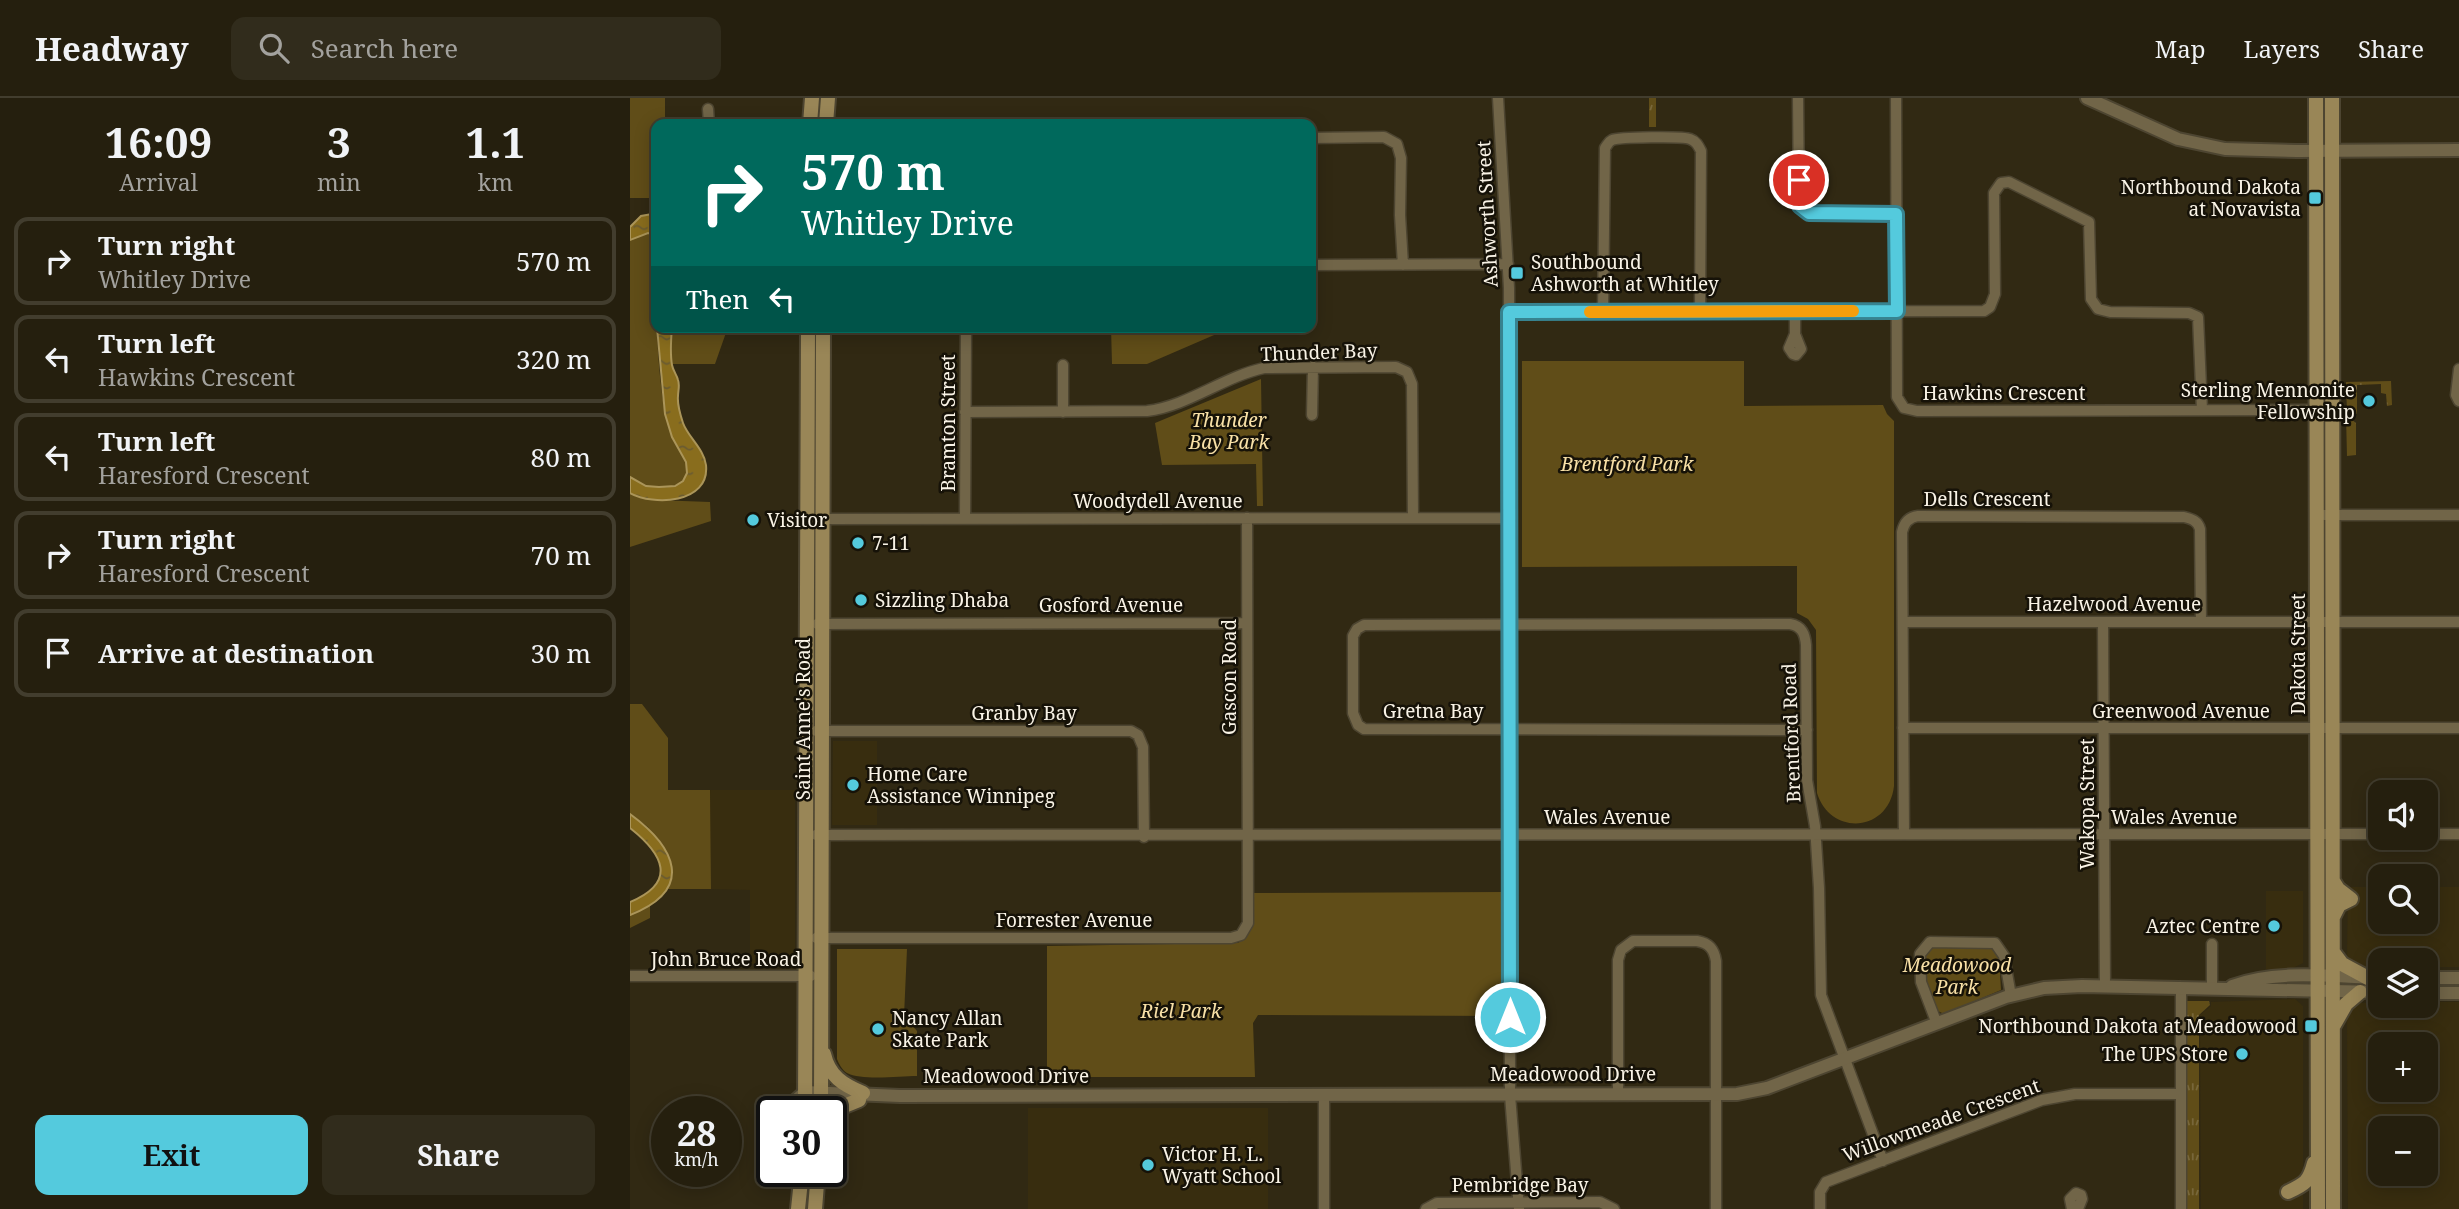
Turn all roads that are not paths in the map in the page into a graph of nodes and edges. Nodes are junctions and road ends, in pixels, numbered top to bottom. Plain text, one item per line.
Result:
1 (812, 98) edge
2 (828, 98) edge
3 (1498, 98) edge
4 (1798, 98) edge
5 (1896, 98) edge
6 (2087, 98) edge
7 (2316, 98) edge
8 (2332, 98) edge
9 (708, 109) dead end
10 (709, 119) edge
11 (810, 119) edge
12 (826, 119) edge
13 (1316, 138) edge
14 (2459, 150) edge
15 (2324, 151) junction
16 (1896, 214) junction
17 (1508, 264) junction
18 (1316, 265) edge
19 (1403, 265) junction
20 (1897, 311) junction
21 (1509, 312) junction
22 (1603, 312) junction
23 (1700, 312) junction
24 (1795, 312) junction
25 (808, 333) edge
26 (823, 333) edge
27 (966, 333) edge
28 (1795, 334) dead end
29 (1063, 365) dead end
30 (1312, 367) junction
31 (2459, 369) edge
32 (2459, 401) edge
33 (2202, 410) junction
34 (2317, 410) junction
35 (2332, 410) junction
36 (965, 412) junction
37 (1063, 412) junction
38 (1312, 415) dead end
39 (2317, 515) junction
40 (2332, 515) junction
41 (2459, 515) edge
42 (1510, 517) junction
43 (1247, 518) junction
44 (1413, 518) junction
45 (822, 519) junction
46 (965, 519) junction
47 (807, 520) junction
48 (1247, 622) junction
49 (1903, 622) junction
50 (2103, 622) junction
51 (2201, 622) junction
52 (2325, 622) junction
53 (2459, 622) edge
54 (807, 624) junction
55 (1510, 624) junction
56 (822, 625) junction
57 (1903, 728) junction
58 (2104, 728) junction
59 (2317, 728) junction
60 (2333, 728) junction
61 (2459, 728) edge
62 (1510, 729) junction
63 (1807, 730) junction
64 (806, 734) junction
65 (822, 734) junction
66 (1903, 834) junction
67 (2104, 834) junction
68 (2325, 834) junction
69 (2368, 834) edge
70 (2438, 834) edge
71 (2459, 834) edge
72 (822, 835) junction
73 (1246, 835) junction
74 (1510, 835) junction
75 (1815, 835) junction
76 (806, 836) junction
77 (1144, 837) junction
78 (805, 938) junction
79 (821, 938) junction
80 (2212, 944) dead end
81 (2333, 952) junction
82 (2368, 975) edge
83 (630, 976) edge
84 (806, 976) junction
85 (822, 977) junction
86 (2438, 978) edge
87 (2459, 978) edge
88 (2368, 979) edge
89 (2317, 983) junction
90 (2333, 984) junction
91 (2105, 986) junction
92 (2181, 988) junction
93 (2212, 988) junction
94 (2360, 992) junction
95 (2368, 992) edge
96 (2438, 993) edge
97 (2459, 993) edge
98 (2011, 996) junction
99 (1937, 1024) junction
100 (2333, 1026) junction
101 (822, 1042) junction
102 (1844, 1059) junction
103 (1510, 1093) junction
104 (1618, 1093) junction
105 (1324, 1094) junction
106 (1716, 1094) junction
107 (2181, 1094) junction
108 (805, 1096) edge
109 (821, 1096) edge
110 (861, 1096) junction
111 (847, 1098) edge
112 (847, 1104) edge
113 (2318, 1144) junction
114 (1883, 1161) junction
115 (800, 1187) edge
116 (816, 1187) edge
117 (1519, 1206) edge
118 (798, 1209) edge
119 (814, 1209) edge
120 (1324, 1209) edge
121 (1426, 1209) edge
122 (1614, 1209) edge
123 (1716, 1209) edge
124 (1820, 1209) edge
125 (2071, 1209) edge
126 (2078, 1209) edge
127 (2181, 1209) edge
128 (2317, 1209) edge
129 (2333, 1209) edge

1 - 11 main road
2 - 12 main road
3 - 17 street, Ashworth Street
4 - 16 street
5 - 16 street, Hawkins Crescent
6 - 15 street
7 - 15 main road, Dakota Street
8 - 15 main road, Dakota Street
9 - 10 street
13 - 19 street
14 - 15 street
15 - 34 main road, Dakota Street
15 - 35 main road, Dakota Street
16 - 20 street, Hawkins Crescent
17 - 19 street
17 - 21 street, Ashworth Street
18 - 19 street
20 - 24 street
20 - 33 street, Hawkins Crescent
20 - 33 street
21 - 22 street
21 - 42 street, Ashworth Street
22 - 23 street
22 - 23 street
23 - 24 street
24 - 28 street
25 - 47 main road, Saint Anne's Road
26 - 45 main road, Saint Anne's Road
27 - 36 street, Bramton Street
29 - 37 street
30 - 37 street, Thunder Bay
30 - 38 street
30 - 44 street, Thunder Bay
31 - 32 street
33 - 34 street, Hawkins Crescent
34 - 35 street, Hawkins Crescent
34 - 39 main road, Dakota Street
35 - 40 main road, Dakota Street
36 - 37 street, Thunder Bay
36 - 46 street, Bramton Street
39 - 40 street
39 - 52 main road, Dakota Street
40 - 41 street
40 - 52 main road, Dakota Street
42 - 44 street, Woodydell Avenue
42 - 55 street, Ashworth Street
43 - 44 street, Woodydell Avenue
43 - 46 street, Woodydell Avenue
43 - 48 street, Gascon Road
45 - 46 street, Woodydell Avenue
45 - 47 street, Woodydell Avenue
45 - 56 main road, Saint Anne's Road
47 - 54 main road, Saint Anne's Road
48 - 56 street, Gosford Avenue
48 - 73 street, Gascon Road
49 - 50 street, Hazelwood Avenue
49 - 51 street, Dells Crescent
49 - 57 street, Dells Crescent
50 - 51 street, Hazelwood Avenue
50 - 58 street, Wakopa Street
51 - 52 street, Hazelwood Avenue
52 - 53 street, Hazelwood Avenue
52 - 59 main road, Dakota Street
52 - 60 main road, Dakota Street
54 - 56 street, Gosford Avenue
54 - 64 main road, Saint Anne's Road
55 - 62 street, Ashworth Street
55 - 62 street, Gretna Bay
55 - 63 street, Brentford Road
56 - 65 main road, Saint Anne's Road
57 - 58 street, Greenwood Avenue
57 - 66 street, Dells Crescent
58 - 59 street, Greenwood Avenue
58 - 67 street, Wakopa Street
59 - 60 street, Greenwood Avenue
59 - 68 main road, Dakota Street
60 - 61 street, Greenwood Avenue
60 - 68 main road, Dakota Street
62 - 63 street
62 - 74 street, Ashworth Street
63 - 75 street, Brentford Road
64 - 65 main road
64 - 76 main road, Saint Anne's Road
65 - 72 main road, Saint Anne's Road
65 - 77 street, Granby Bay
66 - 67 street, Wales Avenue
66 - 75 street, Wales Avenue
67 - 68 street, Wales Avenue
67 - 91 street, Wakopa Street
68 - 69 street, Wales Avenue
68 - 81 main road, Dakota Street
68 - 89 main road, Dakota Street
70 - 71 street
72 - 76 street, Wales Avenue
72 - 77 street, Wales Avenue
72 - 79 main road, Saint Anne's Road
73 - 74 street, Wales Avenue
73 - 77 street, Wales Avenue
73 - 79 street, Forrester Avenue
74 - 75 street, Wales Avenue
74 - 103 street, Ashworth Street
75 - 102 street, Brentford Road
76 - 78 main road, Saint Anne's Road
78 - 79 street, Forrester Avenue
78 - 84 main road, Saint Anne's Road
79 - 85 main road, Saint Anne's Road
80 - 93 street
81 - 82 main road
81 - 90 main road
83 - 84 street, John Bruce Road
84 - 85 street, John Bruce Road
84 - 108 main road, Saint Anne's Road
85 - 101 main road, Saint Anne's Road
86 - 87 street
88 - 90 street, Meadowood Drive
89 - 90 street, Meadowood Drive
89 - 93 street, Meadowood Drive
89 - 113 main road, Dakota Street
90 - 94 street, Meadowood Drive
90 - 100 main road
91 - 92 street, Meadowood Drive
91 - 98 street, Meadowood Drive
92 - 93 street, Meadowood Drive
92 - 107 street
94 - 95 street, Meadowood Drive
94 - 100 main road
96 - 97 street
98 - 99 street, Meadowood Drive
98 - 99 street
99 - 102 street, Meadowood Drive
100 - 129 main road
101 - 109 main road, Saint Anne's Road
101 - 110 main road
102 - 106 street, Meadowood Drive
102 - 114 street, Brentford Road
103 - 104 street, Meadowood Drive
103 - 105 street, Meadowood Drive
103 - 117 street, Ashworth Street
104 - 106 street, Meadowood Drive
104 - 106 street
105 - 110 street, Meadowood Drive
105 - 120 street
106 - 123 street
107 - 114 street, Willowmeade Crescent
107 - 127 street
110 - 111 street, Meadowood Drive
110 - 112 main road
113 - 128 main road, Dakota Street
113 - 128 main road
114 - 124 street, Willowmeade Crescent
115 - 118 main road
116 - 119 main road
117 - 121 street, Pembridge Bay
117 - 122 street, Pembridge Bay
125 - 126 street

